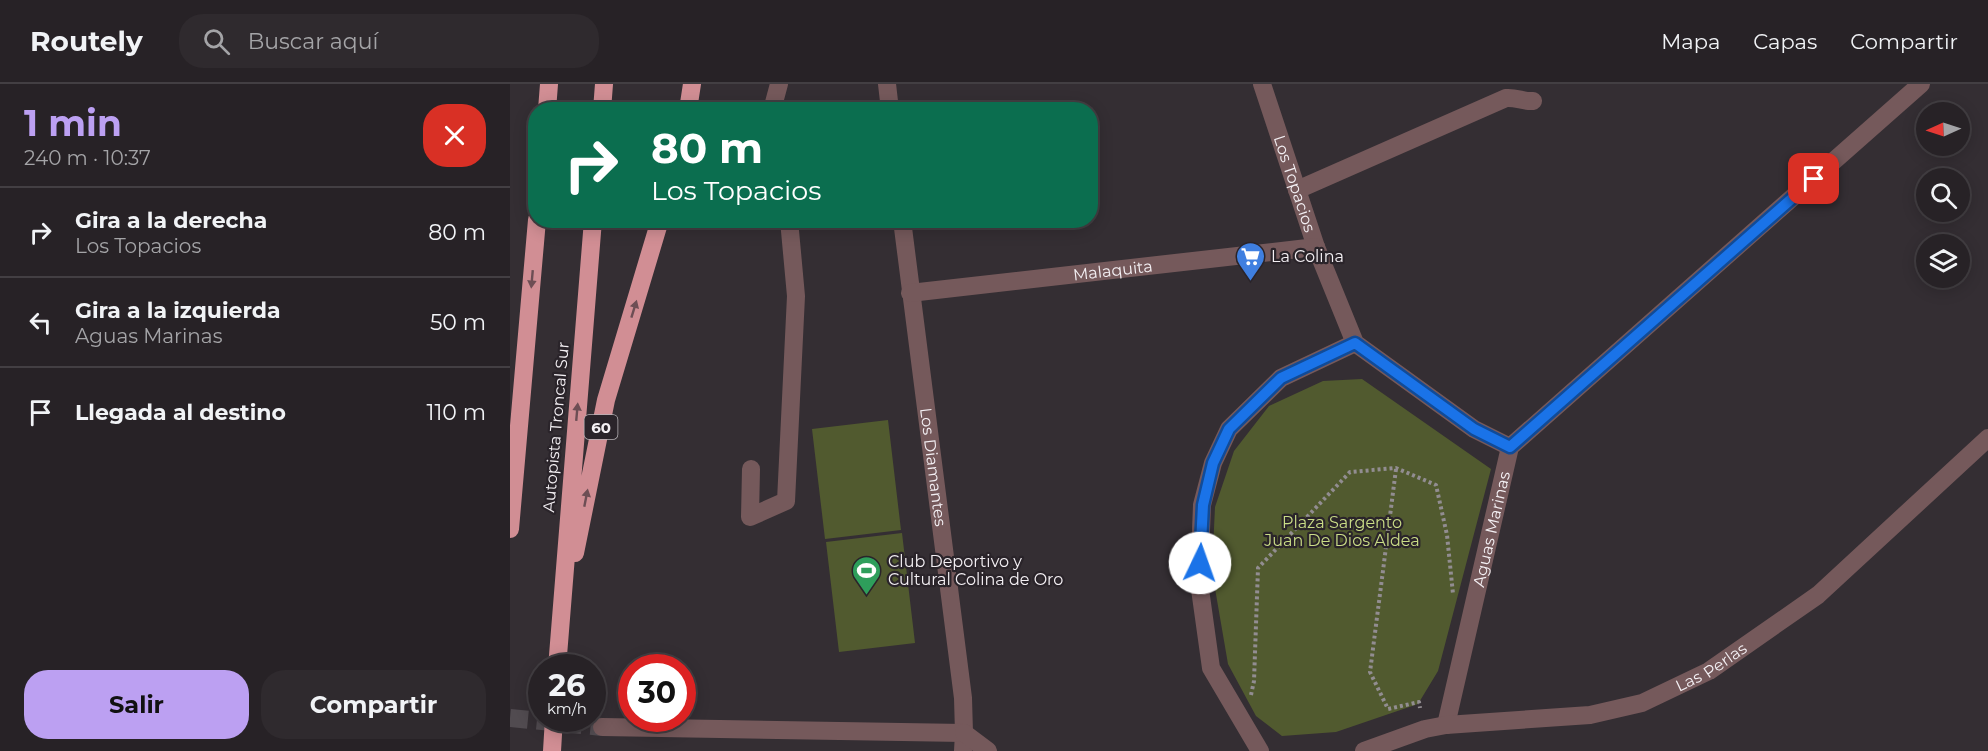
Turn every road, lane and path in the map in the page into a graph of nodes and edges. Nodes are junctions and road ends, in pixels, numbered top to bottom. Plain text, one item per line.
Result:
1 (549, 84) edge
2 (604, 84) edge
3 (692, 84) edge
4 (780, 84) edge
5 (887, 84) edge
6 (1262, 84) edge
7 (1921, 84) edge
8 (1533, 101) dead end
9 (548, 102) edge
10 (603, 102) edge
11 (689, 102) edge
12 (774, 102) edge
13 (889, 102) edge
14 (1297, 190) junction
15 (536, 228) edge
16 (592, 228) edge
17 (658, 228) edge
18 (790, 228) edge
19 (903, 228) edge
20 (1316, 247) junction
21 (910, 293) junction
22 (1355, 343) junction
23 (1988, 438) edge
24 (1510, 447) junction
25 (1396, 468) junction
26 (751, 470) dead end
27 (510, 529) edge
28 (1453, 602) dead end
29 (558, 637) junction
30 (557, 654) edge
31 (1446, 725) junction
32 (606, 727) tunnel mouth
33 (1245, 728) junction
34 (1425, 729) junction
35 (553, 732) edge
36 (964, 742) edge
37 (552, 751) edge
38 (988, 751) edge
39 (1260, 751) edge
40 (1364, 751) edge

1 - 9 highway
2 - 10 highway
3 - 11 highway
4 - 12 street
5 - 13 street
6 - 14 street, Los Topacios
7 - 24 street
8 - 14 street
14 - 20 street, Los Topacios
15 -> 27 highway
29 -> 16 highway, Autopista Troncal Sur / 60
29 -> 17 highway, Autopista Troncal Sur / 60
18 - 26 street
19 - 21 street, Los Diamantes
20 - 21 street, Malaquita
20 - 22 street, Los Topacios
21 - 36 street, Los Diamantes
22 - 24 street
22 - 33 street
23 - 31 street, Las Perlas
24 - 31 street, Aguas Marinas
25 - 28 path
25 - 33 path
25 - 34 path
29 - 30 highway, Autopista Troncal Sur / 60
31 - 34 street, Las Perlas
32 - 36 street
33 - 39 street
34 - 40 street, Las Perlas
35 - 37 highway
36 - 38 street

